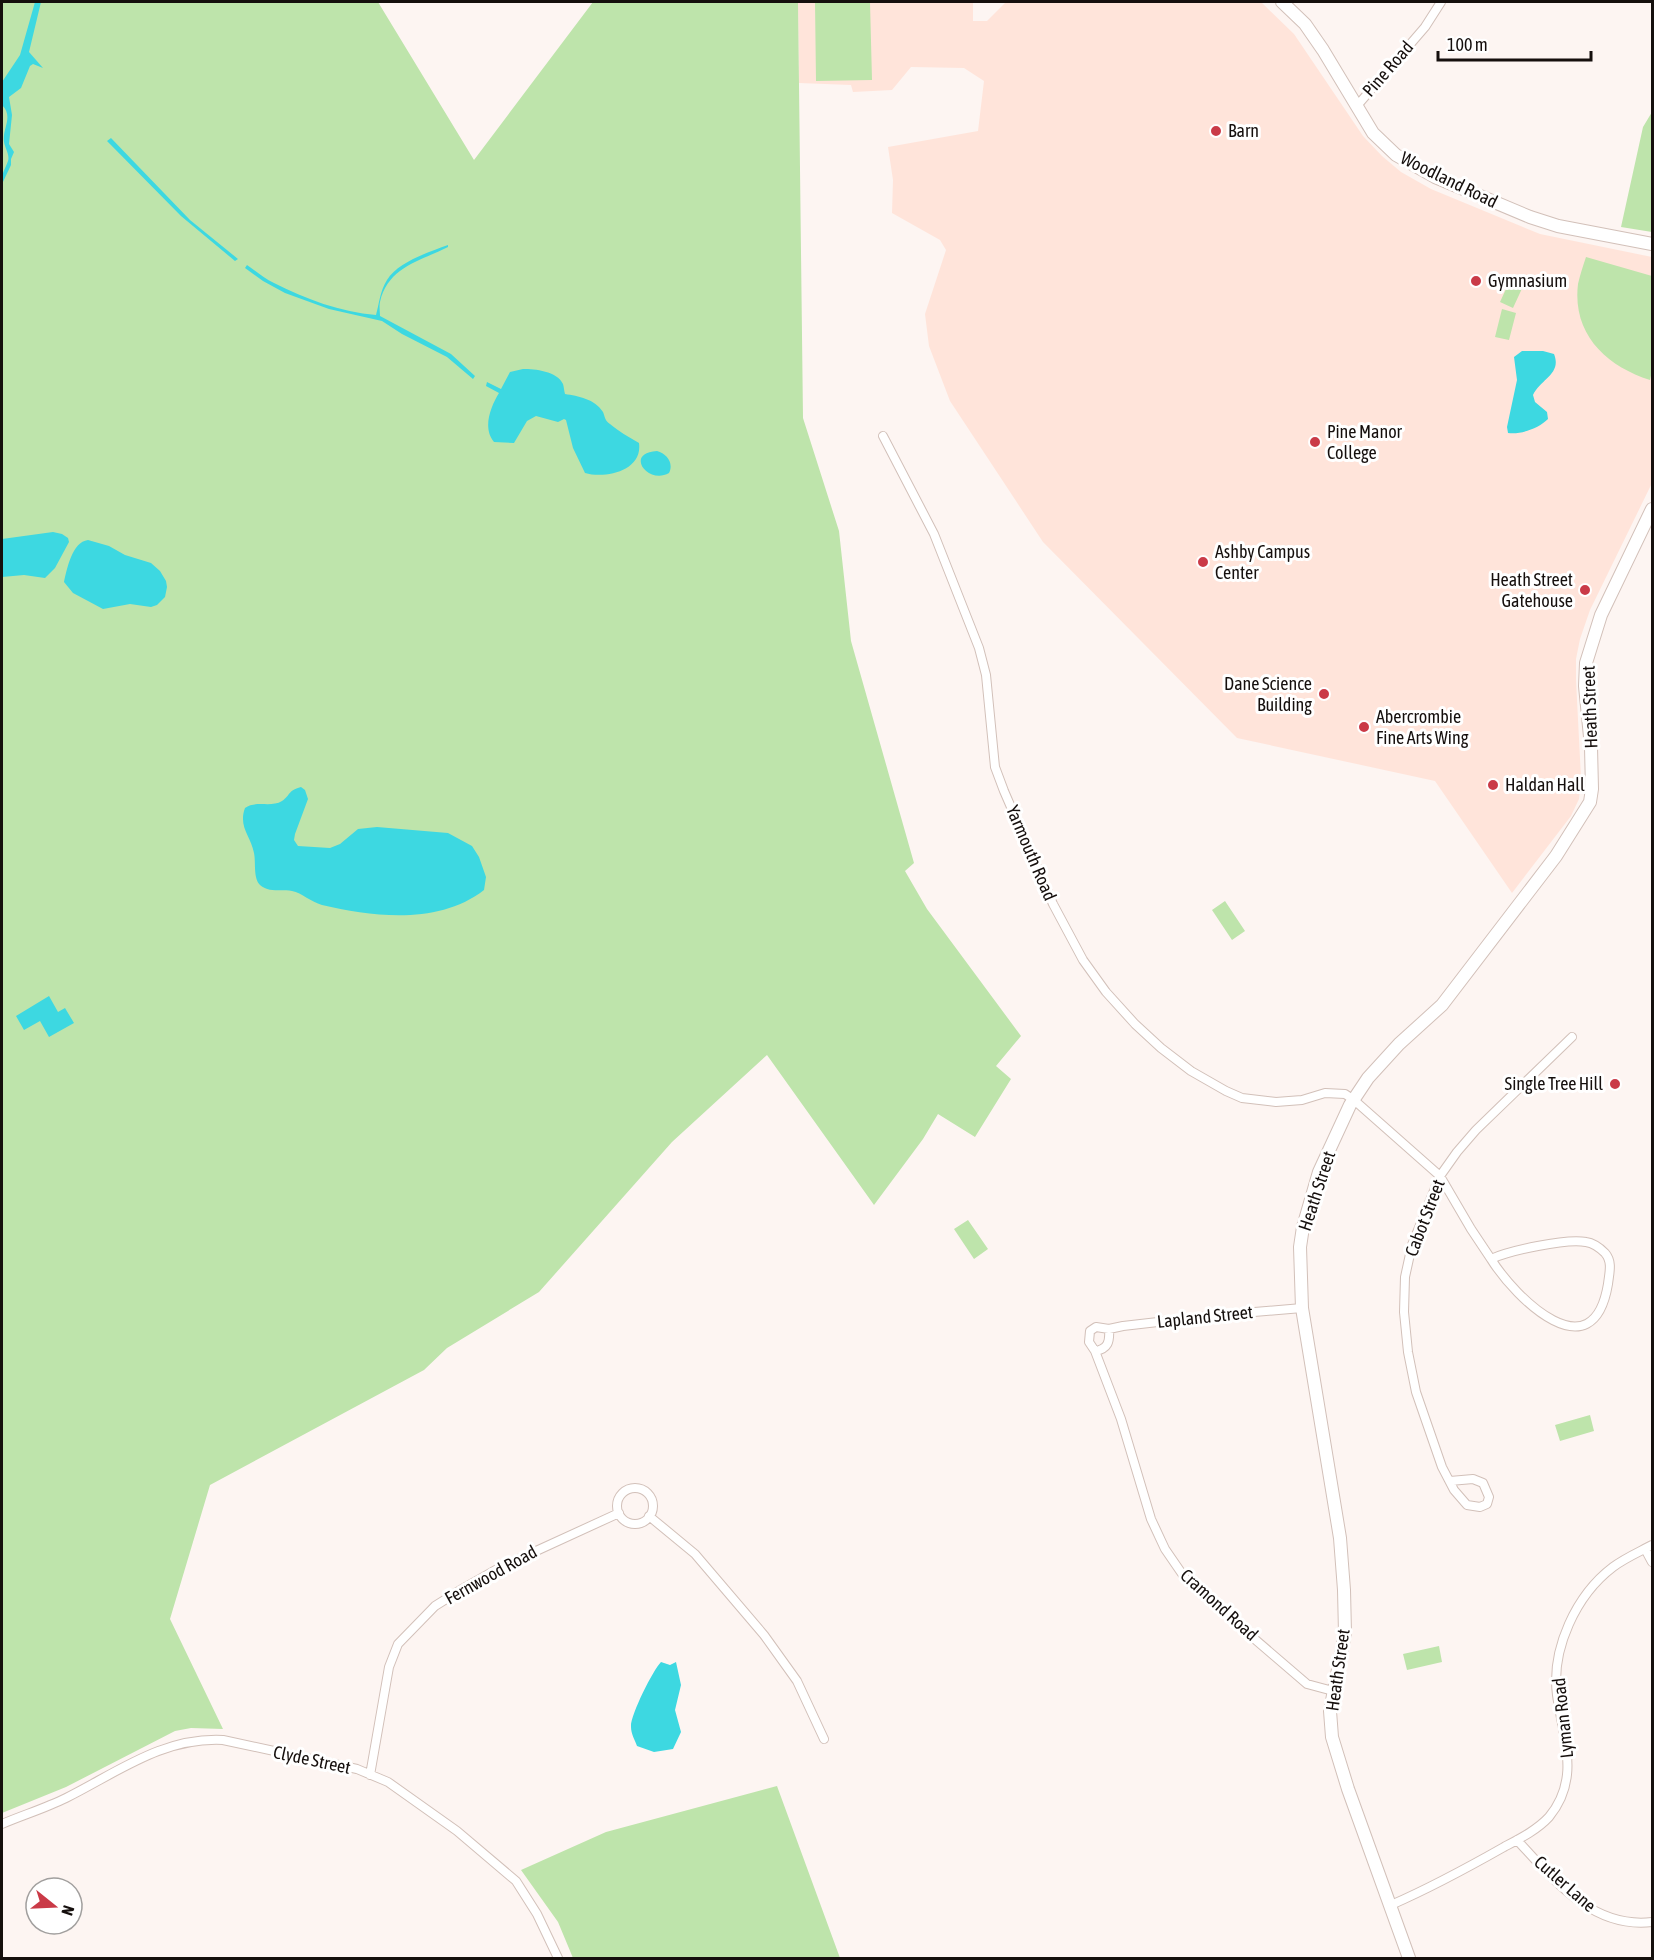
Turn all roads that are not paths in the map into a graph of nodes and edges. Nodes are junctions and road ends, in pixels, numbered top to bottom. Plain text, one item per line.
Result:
1 (1282, 2) edge
2 (1441, 2) edge
3 (1356, 107) junction
4 (1653, 244) edge
5 (883, 436) dead end
6 (1653, 509) edge
7 (1648, 530) edge
8 (1572, 1037) dead end
9 (1354, 1100) junction
10 (1440, 1176) junction
11 (1491, 1259) junction
12 (1302, 1308) junction
13 (1109, 1329) junction
14 (1095, 1351) junction
15 (1450, 1481) junction
16 (619, 1513) junction
17 (650, 1516) junction
18 (1649, 1547) edge
19 (1653, 1562) edge
20 (1333, 1691) junction
21 (824, 1739) dead end
22 (370, 1775) junction
23 (2, 1824) edge
24 (1517, 1840) junction
25 (1390, 1905) junction
26 (1653, 1922) edge
27 (558, 1959) edge
28 (1409, 1959) edge

1 - 3 street, Woodland Road
2 - 3 street, Pine Road
3 - 4 street, Woodland Road
5 - 9 street, Yarmouth Road
6 - 7 street, Heath Street
7 - 9 street, Heath Street
8 - 10 street, Cabot Street
9 - 10 street
9 - 12 street, Heath Street
10 - 11 street
10 - 15 street, Cabot Street
11 - 11 street
12 - 13 street, Lapland Street
12 - 20 street, Heath Street
13 - 14 street
13 - 14 street, Lapland Street
14 - 20 street, Cramond Road
15 - 15 street, Cabot Street
16 - 17 street
16 - 17 street
16 - 22 street, Fernwood Road
17 - 21 street
18 - 19 street
18 - 24 street, Lyman Road
20 - 25 street, Heath Street
22 - 23 street, Clyde Street
22 - 27 street, Clyde Street
24 - 25 street, Lyman Road
24 - 26 street, Cutler Lane
25 - 28 street, Heath Street

